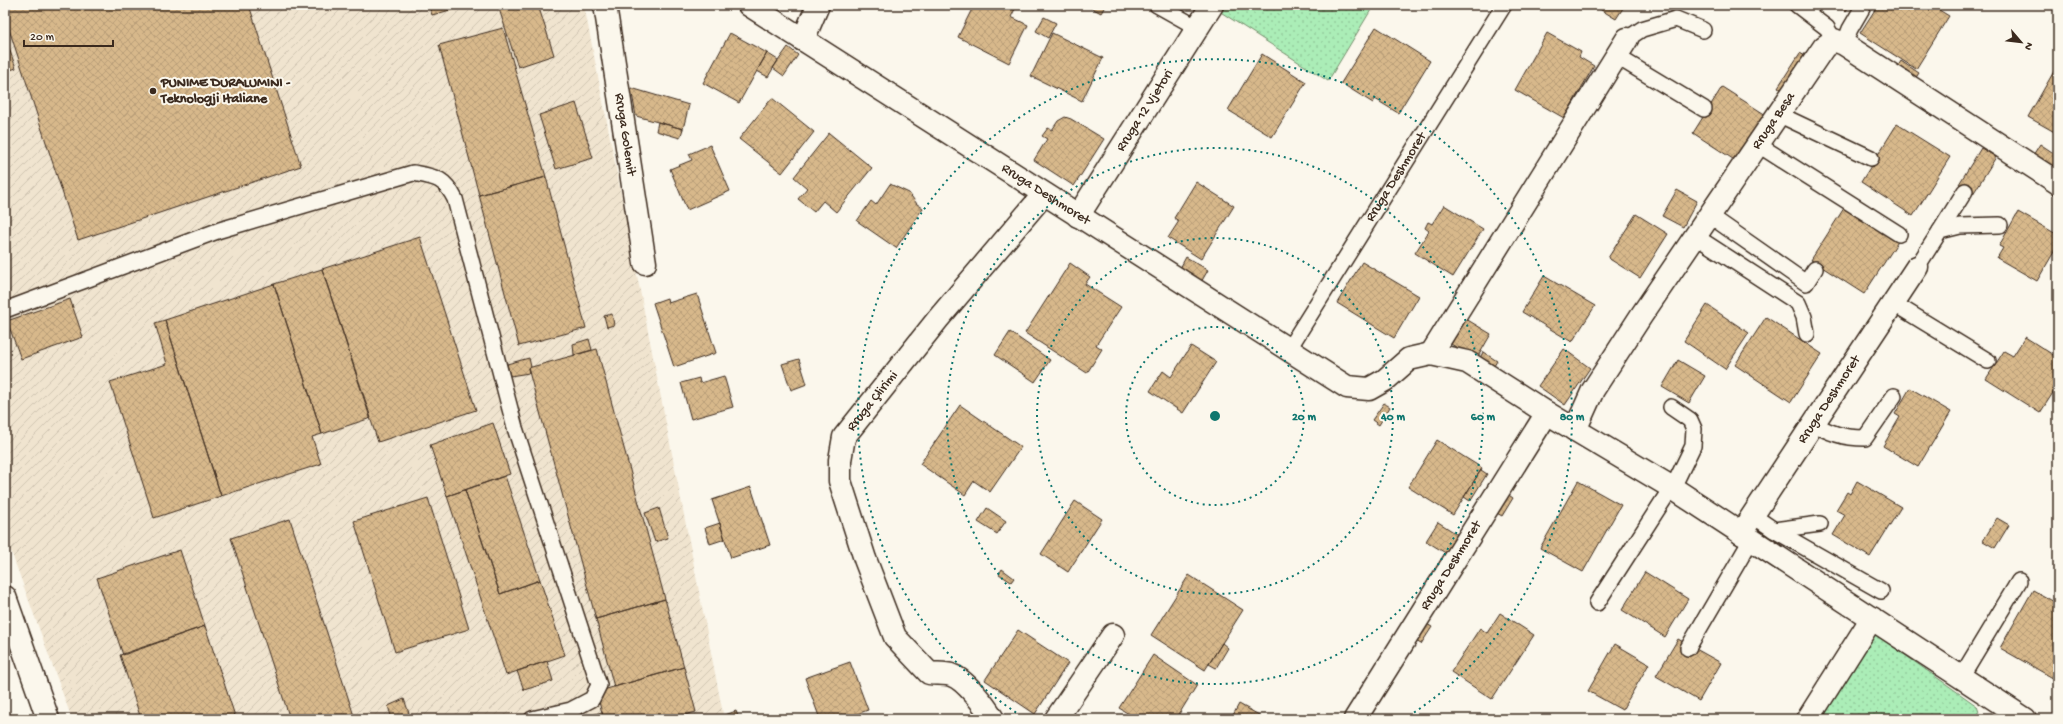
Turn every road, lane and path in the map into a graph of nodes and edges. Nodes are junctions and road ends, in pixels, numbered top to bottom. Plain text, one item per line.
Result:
1 (605, 5) edge
2 (749, 5) edge
3 (818, 5) edge
4 (1158, 5) edge
5 (1212, 5) edge
6 (1504, 5) edge
7 (1797, 5) edge
8 (1864, 5) edge
9 (1198, 28) junction
10 (1703, 30) dead end
11 (803, 40) junction
12 (1839, 42) junction
13 (1621, 47) junction
14 (1704, 109) dead end
15 (1778, 114) junction
16 (1758, 144) junction
17 (1871, 158) dead end
18 (2058, 183) edge
19 (1964, 191) dead end
20 (1044, 194) junction
21 (1709, 215) junction
22 (1078, 216) junction
23 (2000, 225) dead end
24 (1940, 231) junction
25 (1900, 234) dead end
26 (1694, 236) junction
27 (644, 264) dead end
28 (1917, 267) joint
29 (1815, 269) dead end
30 (1893, 303) junction
31 (5, 310) edge
32 (1807, 334) dead end
33 (1288, 350) junction
34 (1431, 354) junction
35 (1988, 361) dead end
36 (1894, 396) dead end
37 (1671, 406) dead end
38 (1547, 413) junction
39 (1814, 423) junction
40 (1575, 430) junction
41 (1671, 487) junction
42 (1820, 524) dead end
43 (1748, 529) junction
44 (1774, 530) junction
45 (2019, 581) dead end
46 (1881, 591) dead end
47 (5, 597) edge
48 (1597, 604) dead end
49 (1872, 618) junction
50 (1113, 636) dead end
51 (1688, 648) dead end
52 (1961, 677) junction
53 (2003, 713) edge
54 (48, 719) edge
55 (532, 719) edge
56 (993, 719) edge
57 (1056, 719) edge
58 (1355, 719) edge
59 (1808, 719) edge
60 (2025, 719) edge

1 - 27 street, Rruga Golemit
2 - 11 street, Rruga Deshmoret
3 - 11 street
4 - 9 lane
5 - 9 street, Rruga 12 Vjetori
6 - 33 lane, Rruga Deshmoret
7 - 12 lane
8 - 12 lane
9 - 22 street, Rruga 12 Vjetori
10 - 13 lane
11 - 20 street, Rruga Deshmoret
12 - 15 street, Rruga Besa
12 - 18 street
13 - 14 lane
13 - 34 street
15 - 16 street, Rruga Besa
15 - 17 lane
16 - 21 street, Rruga Besa
16 - 25 lane
19 - 24 lane
20 - 22 street, Rruga Deshmoret
20 - 56 street, Rruga Çlirimi
21 - 26 street, Rruga Besa
21 - 29 lane
22 - 33 street, Rruga Deshmoret
23 - 24 lane
24 - 28 lane
26 - 32 lane
26 - 40 street, Rruga Besa
28 - 30 street, Rruga Deshmoret
30 - 35 lane
30 - 39 street, Rruga Deshmoret
31 - 55 lane
33 - 34 street, Rruga Deshmoret
34 - 38 street, Rruga Deshmoret
36 - 39 lane
37 - 41 lane
38 - 40 street, Rruga Deshmoret
38 - 58 street, Rruga Deshmoret
39 - 43 street, Rruga Deshmoret
40 - 41 street, Rruga Deshmoret
41 - 43 street, Rruga Deshmoret
41 - 48 lane
42 - 44 lane
43 - 44 lane
43 - 49 street, Rruga Deshmoret
43 - 51 lane
44 - 46 lane
45 - 52 lane
47 - 54 street
49 - 52 street, Rruga Deshmoret
49 - 59 street
50 - 57 street
52 - 53 street, Rruga Deshmoret
53 - 60 street, Rruga Deshmoret

